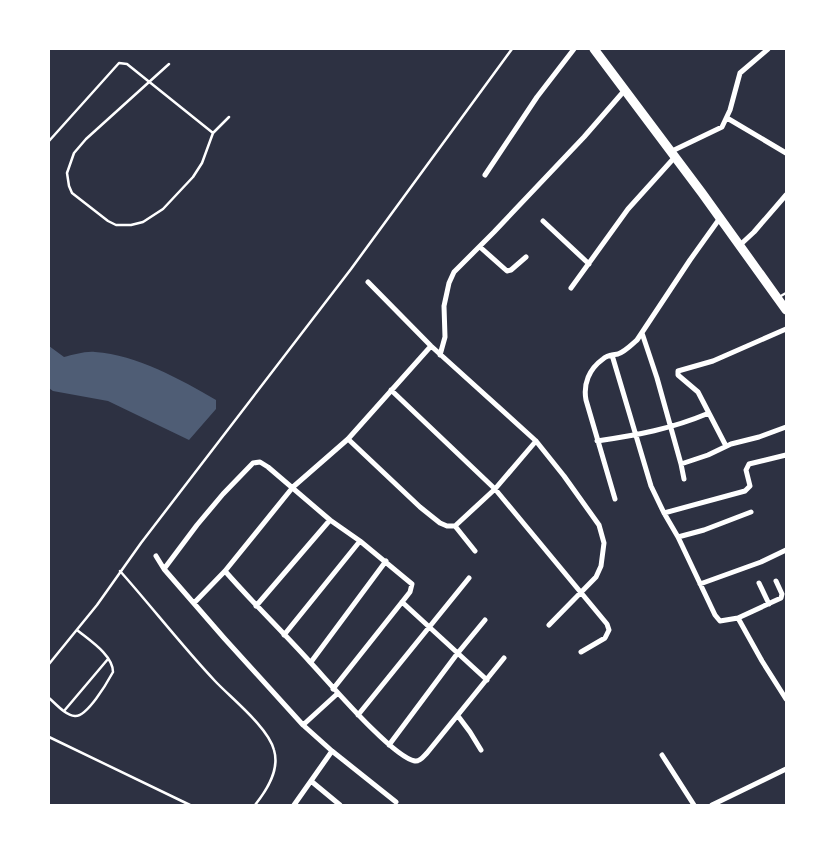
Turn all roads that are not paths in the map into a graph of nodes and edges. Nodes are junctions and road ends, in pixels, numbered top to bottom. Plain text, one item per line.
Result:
1 (512, 49) edge
2 (574, 49) edge
3 (594, 49) edge
4 (768, 49) edge
5 (169, 64) dead end
6 (148, 83) junction
7 (624, 91) junction
8 (229, 117) dead end
9 (727, 118) junction
10 (213, 133) junction
11 (49, 141) edge
12 (786, 153) edge
13 (672, 155) junction
14 (485, 175) dead end
15 (786, 195) edge
16 (720, 218) junction
17 (543, 221) dead end
18 (740, 245) junction
19 (480, 247) junction
20 (526, 257) dead end
21 (588, 264) junction
22 (368, 282) dead end
23 (571, 288) dead end
24 (786, 293) edge
25 (778, 298) junction
26 (786, 310) edge
27 (786, 329) edge
28 (642, 333) junction
29 (431, 346) junction
30 (440, 355) junction
31 (612, 355) junction
32 (391, 390) junction
33 (709, 413) junction
34 (786, 427) edge
35 (670, 428) junction
36 (636, 435) junction
37 (348, 439) junction
38 (536, 441) junction
39 (597, 441) junction
40 (726, 446) junction
41 (786, 456) edge
42 (681, 464) junction
43 (684, 480) dead end
44 (293, 487) junction
45 (494, 489) junction
46 (615, 499) dead end
47 (751, 512) dead end
48 (664, 513) junction
49 (330, 520) junction
50 (455, 526) junction
51 (678, 537) junction
52 (360, 541) junction
53 (786, 550) edge
54 (475, 551) dead end
55 (156, 556) dead end
56 (386, 562) junction
57 (164, 569) junction
58 (120, 570) junction
59 (224, 570) junction
60 (469, 578) dead end
61 (776, 581) dead end
62 (759, 583) dead end
63 (700, 584) junction
64 (580, 593) junction
65 (402, 602) junction
66 (194, 603) junction
67 (769, 604) junction
68 (256, 606) junction
69 (738, 618) junction
70 (485, 620) dead end
71 (549, 625) dead end
72 (430, 628) junction
73 (77, 630) junction
74 (284, 635) junction
75 (581, 652) dead end
76 (457, 654) junction
77 (504, 658) dead end
78 (108, 659) junction
79 (310, 662) junction
80 (49, 664) edge
81 (487, 680) junction
82 (335, 691) junction
83 (49, 698) edge
84 (786, 699) edge
85 (64, 711) junction
86 (358, 714) junction
87 (458, 716) junction
88 (303, 725) junction
89 (49, 738) edge
90 (389, 744) junction
91 (482, 750) dead end
92 (332, 751) junction
93 (662, 755) dead end
94 (786, 769) edge
95 (311, 781) junction
96 (396, 802) dead end
97 (190, 805) edge
98 (255, 805) edge
99 (294, 805) edge
100 (340, 805) edge
101 (694, 805) edge
102 (712, 805) edge

1 - 58 lane
2 - 14 street
3 - 7 highway
4 - 9 street
5 - 6 lane
6 - 10 lane
6 - 10 lane
6 - 11 lane
7 - 13 highway
7 - 19 street
8 - 10 lane
9 - 12 street
9 - 13 street
13 - 16 highway
13 - 21 street
15 - 18 street
16 - 18 highway
16 - 28 street
17 - 21 street
18 - 25 highway
19 - 20 street
19 - 30 street
21 - 23 street
22 - 29 street
24 - 25 lane
25 - 26 highway
27 - 33 street
28 - 31 street
28 - 35 street
29 - 30 street
29 - 32 street
30 - 38 street
31 - 36 street
31 - 39 street
32 - 37 street
32 - 45 street
33 - 35 street
33 - 40 street
34 - 40 street
35 - 36 street
35 - 42 street
36 - 39 street
36 - 48 street
37 - 44 street
37 - 50 street
38 - 45 street
38 - 64 street
39 - 46 street
40 - 42 street
41 - 48 street
42 - 43 street
44 - 49 street
44 - 57 street
44 - 59 street
45 - 50 street
45 - 64 street
47 - 51 street
48 - 51 street
49 - 52 street
49 - 68 street
50 - 54 street
51 - 63 street
52 - 56 street
52 - 74 street
53 - 63 street
55 - 57 street
56 - 65 street
56 - 79 street
57 - 66 street
58 - 73 lane
58 - 98 lane
59 - 66 street
59 - 68 street
60 - 72 street
61 - 67 street
62 - 67 street
63 - 69 street
64 - 71 street
64 - 75 street
65 - 72 street
65 - 82 street
66 - 88 street
67 - 69 street
68 - 74 street
69 - 84 street
70 - 76 street
72 - 76 street
72 - 86 street
73 - 78 lane
73 - 80 lane
74 - 79 street
76 - 81 street
76 - 90 street
77 - 81 street
78 - 85 lane
78 - 85 lane
79 - 82 street
81 - 87 street
82 - 86 street
82 - 88 street
83 - 85 lane
86 - 90 street
87 - 90 street
87 - 91 street
88 - 92 street
89 - 97 lane
92 - 95 street
92 - 96 street
93 - 101 street
94 - 102 street
95 - 99 street
95 - 100 street

